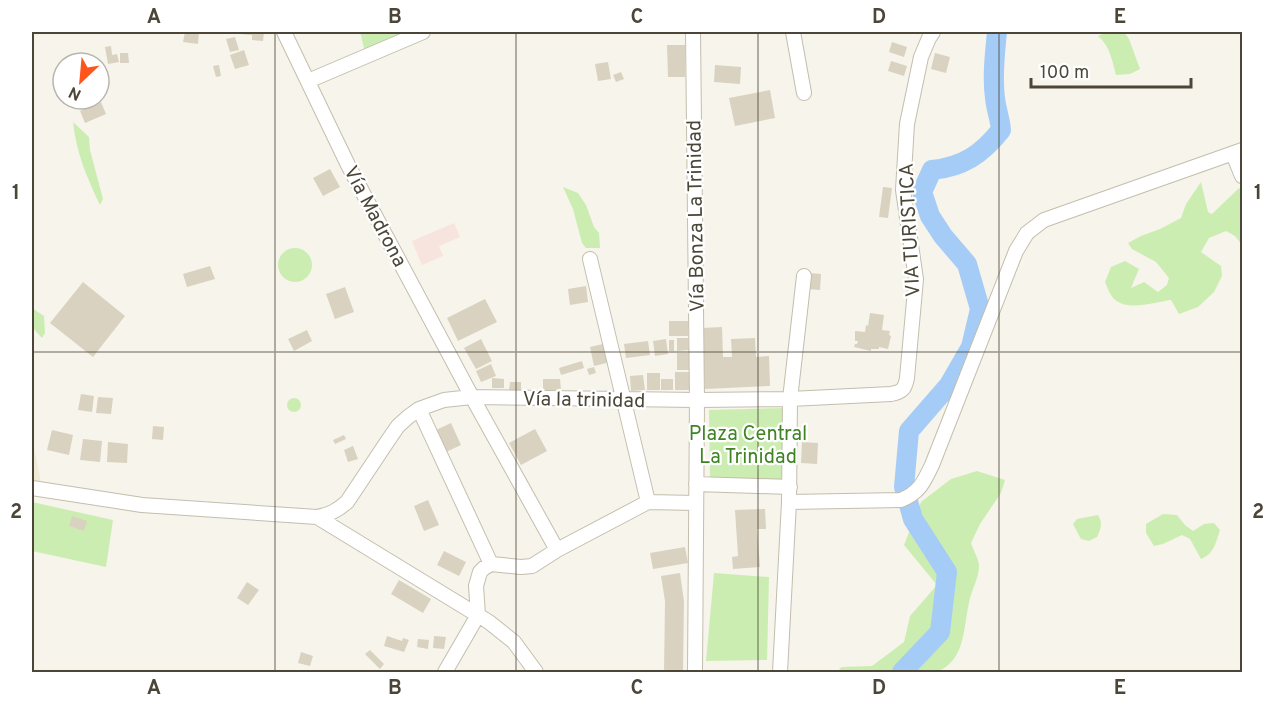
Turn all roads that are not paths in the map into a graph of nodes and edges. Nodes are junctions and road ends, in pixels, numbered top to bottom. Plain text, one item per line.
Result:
1 (284, 32) edge
2 (423, 32) edge
3 (693, 32) edge
4 (793, 32) edge
5 (933, 32) edge
6 (308, 81) junction
7 (804, 93) dead end
8 (1238, 152) edge
9 (1242, 176) edge
10 (590, 259) dead end
11 (804, 276) dead end
12 (472, 397) junction
13 (623, 399) junction
14 (790, 399) junction
15 (697, 400) junction
16 (419, 409) junction
17 (696, 484) junction
18 (790, 487) junction
19 (32, 488) edge
20 (648, 502) junction
21 (789, 502) junction
22 (695, 504) junction
23 (316, 518) junction
24 (557, 550) junction
25 (491, 564) junction
26 (478, 615) junction
27 (445, 672) edge
28 (536, 672) edge
29 (695, 672) edge
30 (780, 672) edge

1 - 6 street, Vía Madrona
2 - 6 street
3 - 15 street, Vía Bonza La Trinidad
4 - 7 street
5 - 14 street, VIA TURISTICA
6 - 12 street, Vía Madrona
8 - 9 street
8 - 21 street
10 - 13 street
11 - 14 street
12 - 13 street, Vía la trinidad
12 - 16 street, Vía la trinidad
12 - 24 street, Vía Madrona
13 - 15 street, Vía la trinidad
13 - 20 street
14 - 15 street, Vía la trinidad
14 - 18 street
15 - 17 street, Vía Bonza La Trinidad
16 - 23 street
16 - 25 street
17 - 18 street
17 - 22 street, Vía Bonza La Trinidad
18 - 21 street
19 - 23 street
20 - 22 street
20 - 24 street
21 - 30 street
22 - 29 street, Vía Bonza La Trinidad
23 - 26 street
24 - 25 street
25 - 26 street
26 - 27 street
26 - 28 street

